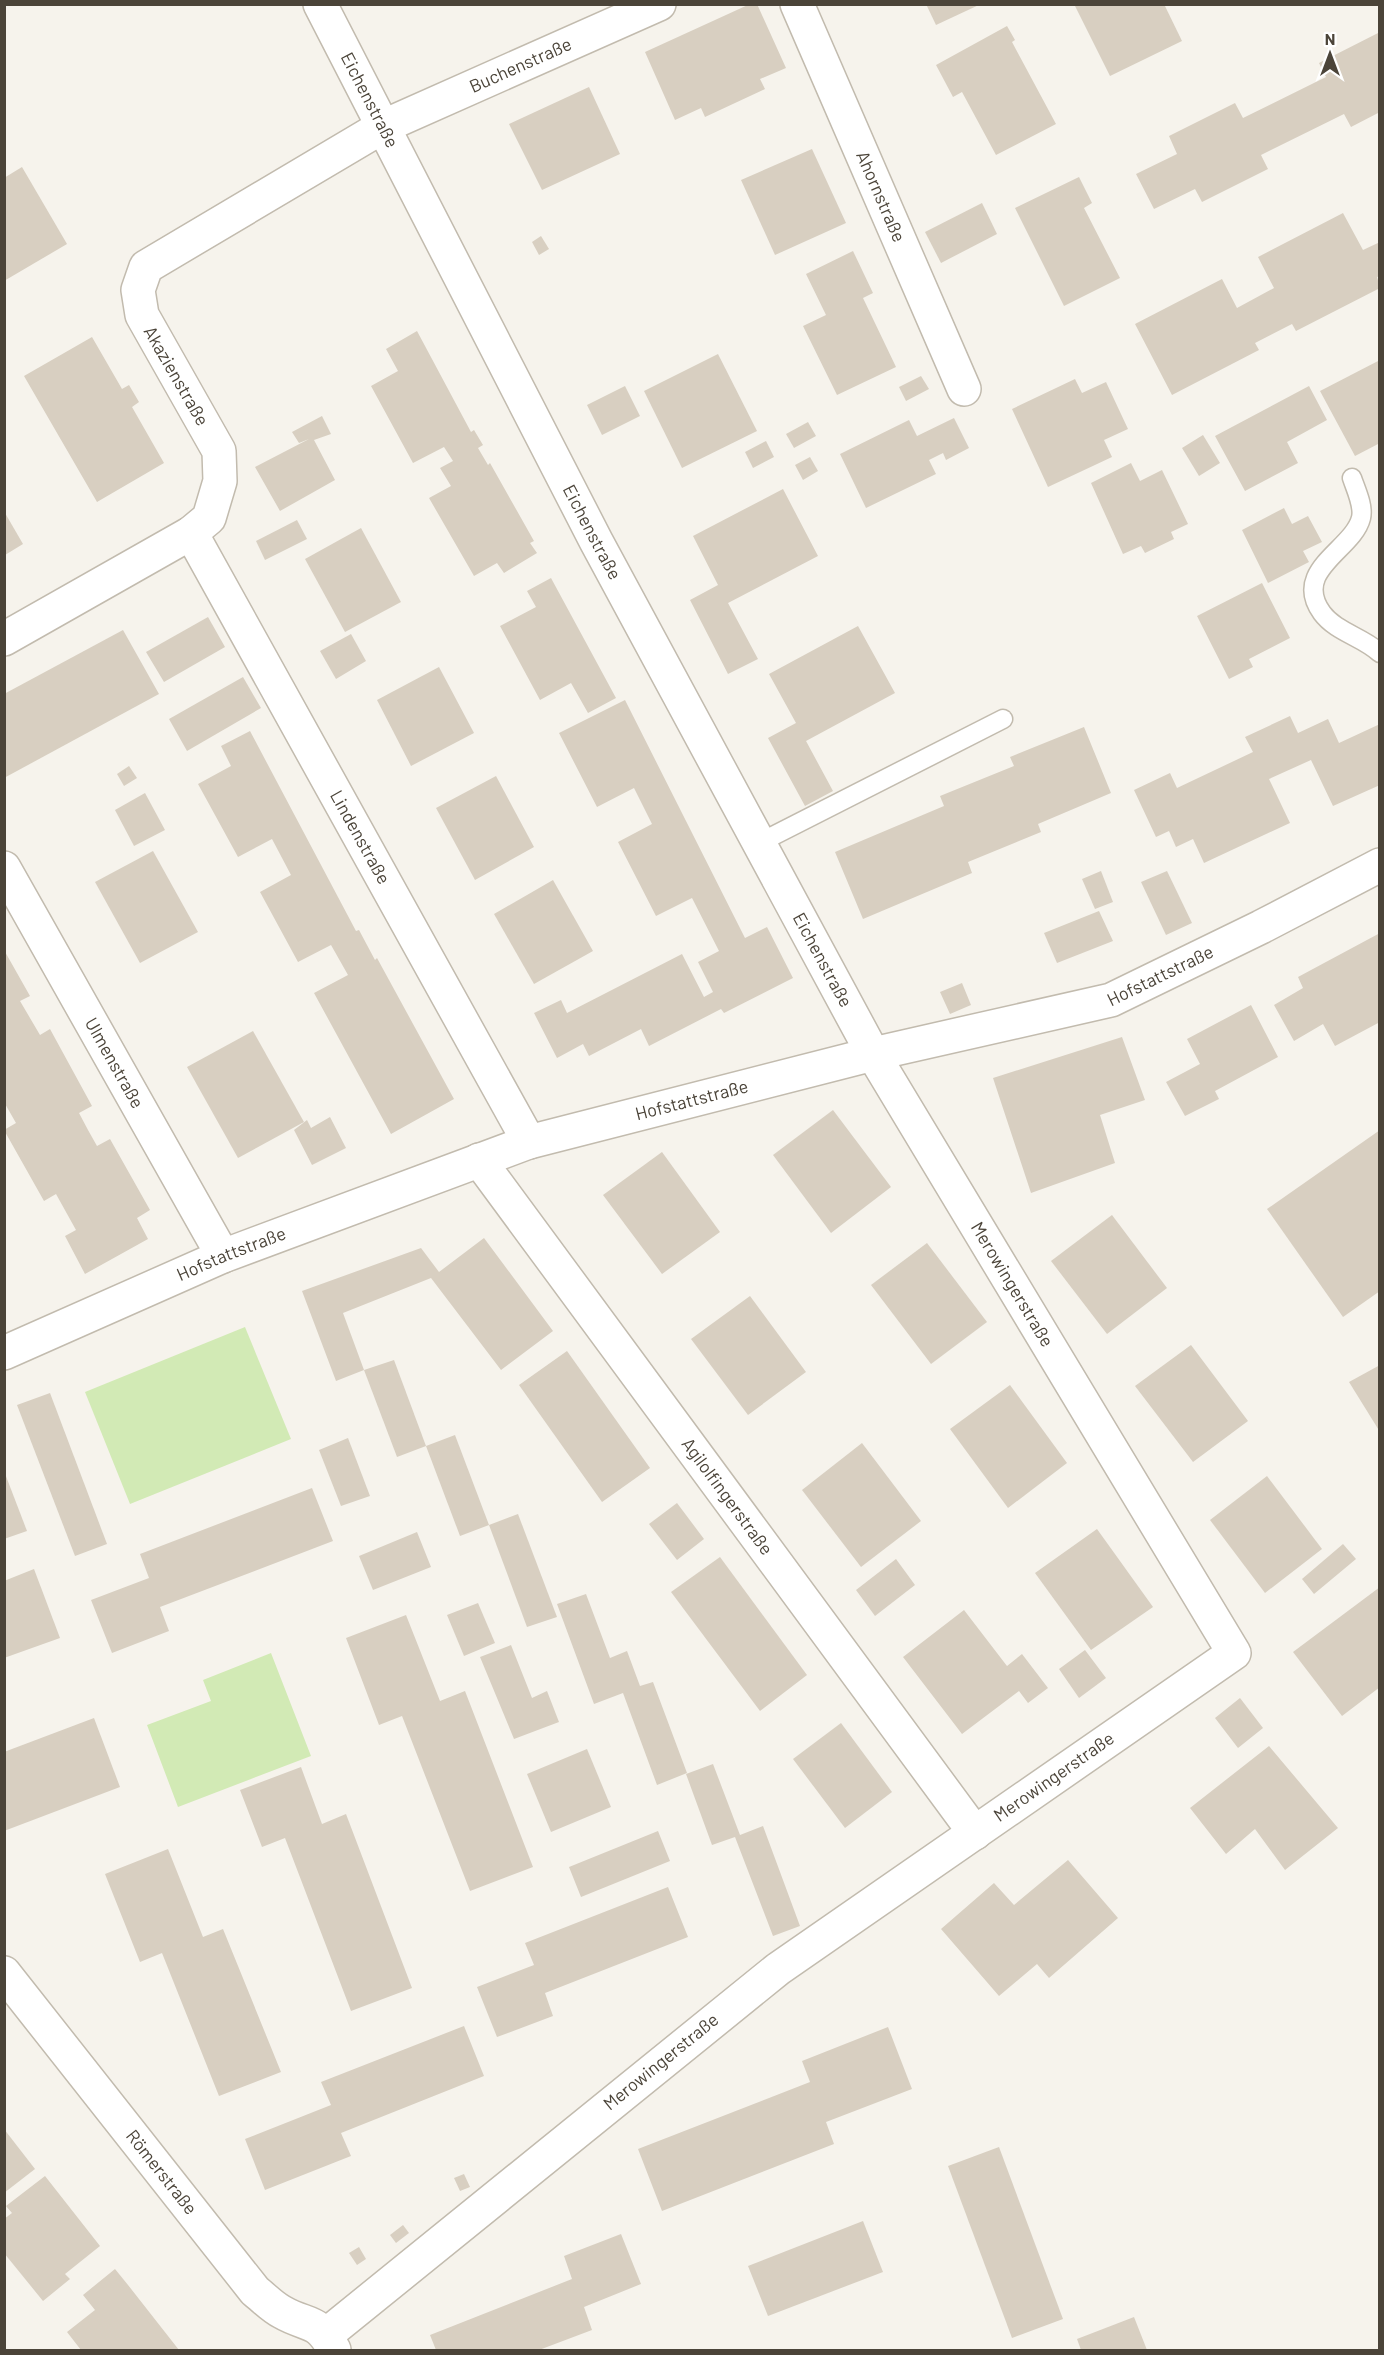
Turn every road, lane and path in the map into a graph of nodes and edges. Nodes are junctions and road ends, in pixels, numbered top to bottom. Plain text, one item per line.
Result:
1 (320, 4) edge
2 (659, 4) edge
3 (797, 4) edge
4 (382, 128) junction
5 (964, 389) dead end
6 (1352, 478) dead end
7 (191, 533) junction
8 (4, 639) edge
9 (1380, 653) edge
10 (1003, 719) dead end
11 (759, 843) junction
12 (1380, 865) edge
13 (4, 868) edge
14 (873, 1054) junction
15 (529, 1142) junction
16 (479, 1160) junction
17 (223, 1256) junction
18 (4, 1353) edge
19 (975, 1833) junction
20 (4, 1973) edge
21 (330, 2343) edge

1 - 4 street, Eichenstraße
2 - 4 street, Buchenstraße
3 - 5 street, Ahornstraße
4 - 7 street, Akazienstraße
4 - 11 street, Eichenstraße
6 - 9 lane
7 - 8 street, Akazienstraße
7 - 15 street, Lindenstraße
10 - 11 lane
11 - 14 street, Eichenstraße
12 - 14 street, Hofstattstraße
13 - 17 street, Ulmenstraße
14 - 15 street, Hofstattstraße
14 - 19 street, Merowingerstraße
15 - 16 street, Hofstattstraße
16 - 17 street, Hofstattstraße
16 - 19 street, Agilolfingerstraße
17 - 18 street, Hofstattstraße
19 - 21 street, Merowingerstraße
20 - 21 street, Römerstraße

